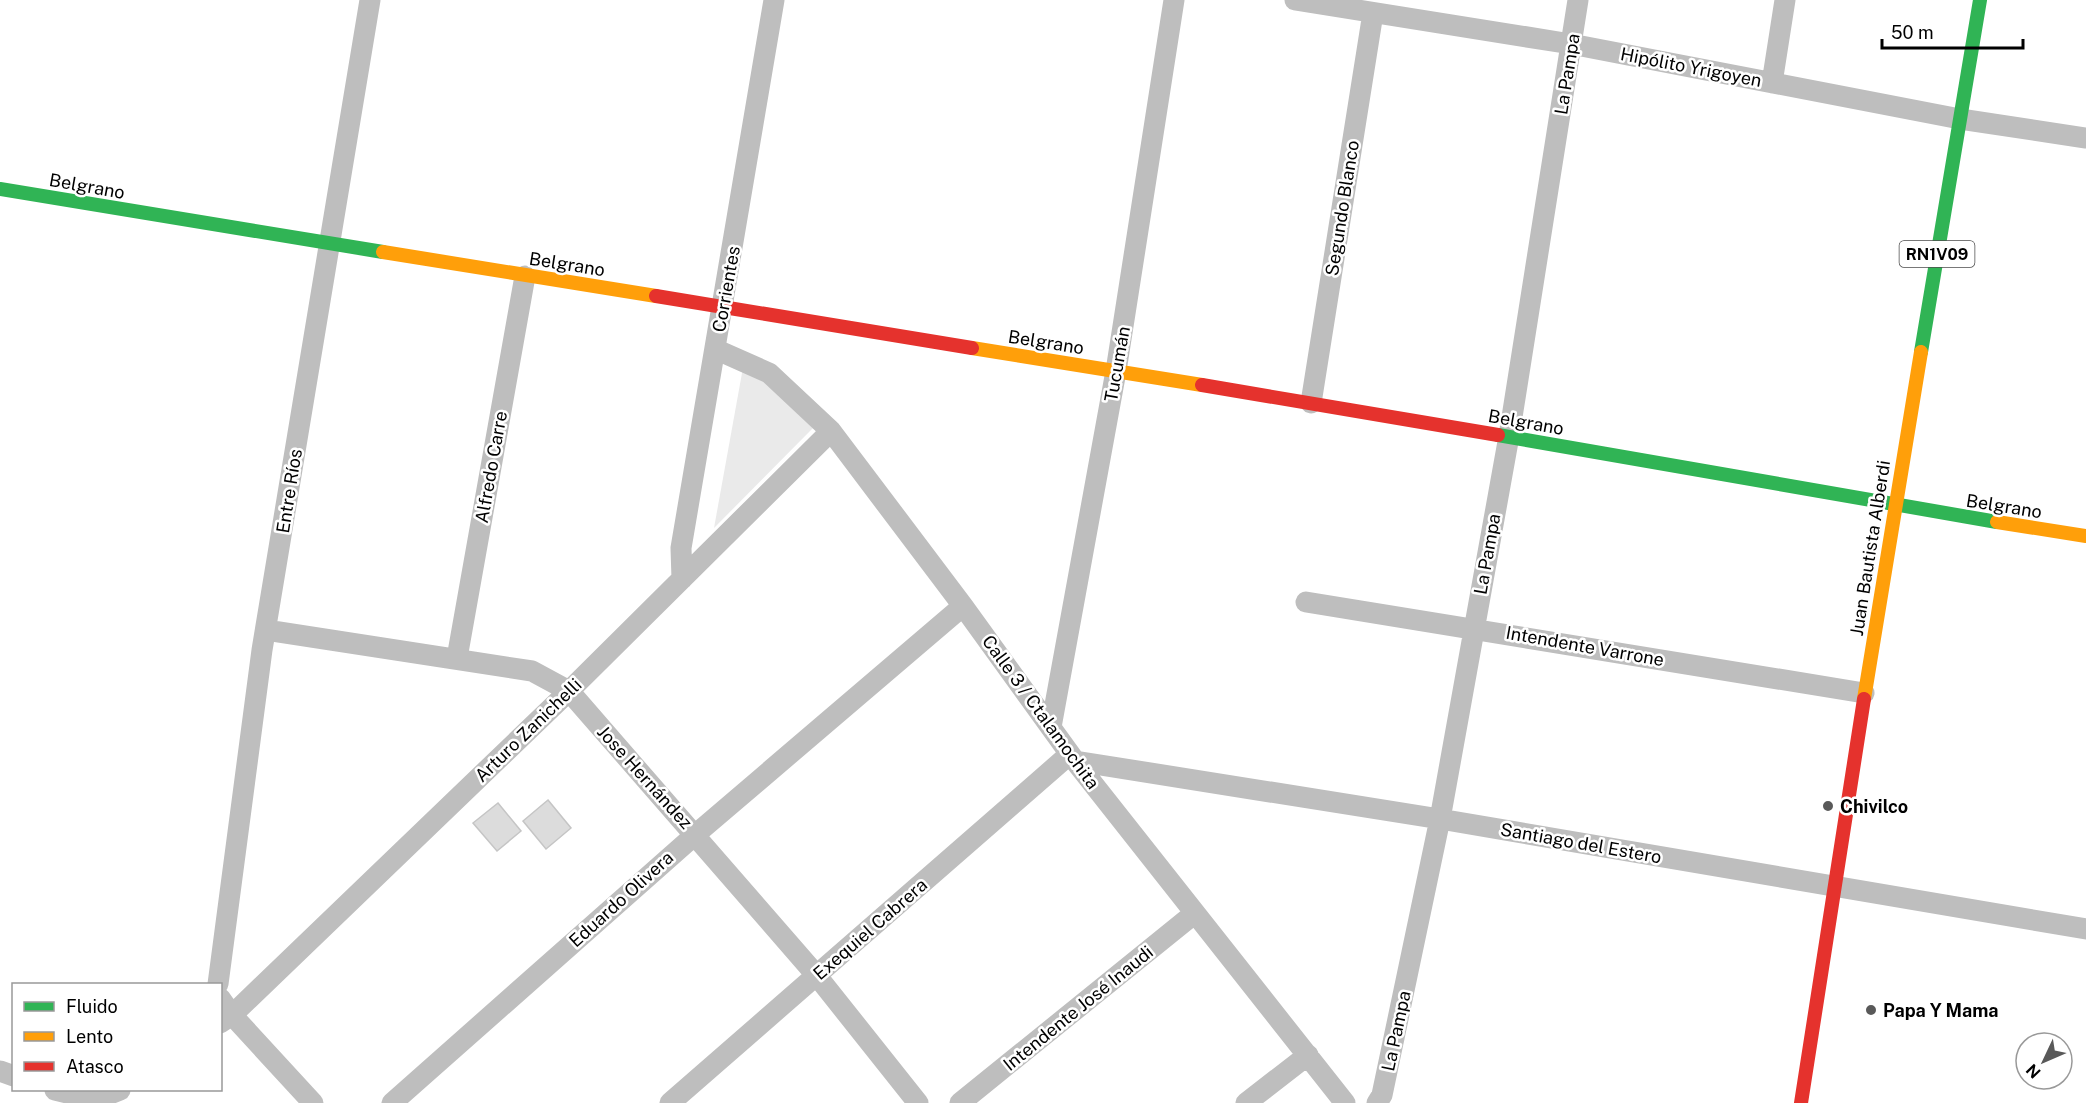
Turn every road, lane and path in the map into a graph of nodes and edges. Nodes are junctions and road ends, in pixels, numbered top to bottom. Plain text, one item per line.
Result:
1 (370, 0) edge
2 (774, 0) edge
3 (1174, 0) edge
4 (1295, 0) edge
5 (1578, 0) edge
6 (1785, 0) edge
7 (1980, 0) edge
8 (1373, 13) junction
9 (1571, 44) junction
10 (1772, 83) junction
11 (1960, 120) junction
12 (2086, 138) edge
13 (0, 189) edge
14 (329, 244) junction
15 (525, 276) junction
16 (723, 309) junction
17 (715, 349) junction
18 (1116, 371) junction
19 (1311, 404) junction
20 (831, 432) junction
21 (1509, 436) junction
22 (1895, 507) junction
23 (2086, 536) edge
24 (681, 579) junction
25 (1306, 602) dead end
26 (963, 606) junction
27 (1474, 627) junction
28 (266, 630) junction
29 (457, 658) junction
30 (569, 691) junction
31 (1864, 693) junction
32 (1051, 728) junction
33 (1072, 758) junction
34 (1440, 819) junction
35 (696, 834) junction
36 (1833, 885) junction
37 (1195, 913) junction
38 (2086, 929) edge
39 (817, 976) junction
40 (218, 983) edge
41 (224, 1012) edge
42 (1308, 1056) junction
43 (62, 1091) edge
44 (114, 1096) edge
45 (313, 1103) edge
46 (392, 1103) edge
47 (670, 1103) edge
48 (918, 1103) edge
49 (960, 1103) edge
50 (1246, 1103) edge
51 (1345, 1103) edge
52 (1377, 1103) edge
53 (1802, 1103) edge

1 - 14 street, Entre Ríos
2 - 16 street, Corrientes
3 - 18 street, Tucumán
4 - 8 street, Hipólito Yrigoyen
5 - 9 street, La Pampa
6 - 10 street
7 - 11 street, Juan Bautista Alberdi / RN1V09
8 - 9 street, Hipólito Yrigoyen
8 - 19 street, Segundo Blanco
9 - 10 street, Hipólito Yrigoyen
9 - 21 street, La Pampa
10 - 11 street, Hipólito Yrigoyen
11 - 12 street, Hipólito Yrigoyen
11 - 22 street, Juan Bautista Alberdi / RN1V09
13 - 14 street, Belgrano
14 - 15 street, Belgrano
14 - 28 street, Entre Ríos
15 - 16 street, Belgrano
15 - 29 street, Alfredo Carre
16 - 17 street, Corrientes
16 - 18 street, Belgrano
17 - 20 street, Calle 3 / Ctalamochita
17 - 24 street, Corrientes
18 - 19 street, Belgrano
18 - 32 street, Tucumán
19 - 21 street, Belgrano
20 - 24 street, Arturo Zanichelli
20 - 26 street, Calle 3 / Ctalamochita
21 - 22 street, Belgrano
21 - 27 street, La Pampa
22 - 23 street, Belgrano
22 - 31 street, Juan Bautista Alberdi / RN1V09
24 - 30 street, Arturo Zanichelli
25 - 27 street, Intendente Varrone
26 - 32 street, Calle 3 / Ctalamochita
26 - 35 street, Eduardo Olivera
27 - 31 street, Intendente Varrone
27 - 34 street, La Pampa
28 - 29 street, Jose Hernández
28 - 40 street, Entre Ríos
29 - 30 street, Jose Hernández
30 - 35 street, Jose Hernández
30 - 41 street, Arturo Zanichelli
31 - 36 street, Juan Bautista Alberdi / RN1V09
32 - 33 street, Calle 3 / Ctalamochita
33 - 34 street, Santiago del Estero
33 - 37 street, Calle 3 / Ctalamochita
33 - 39 street, Exequiel Cabrera
34 - 36 street, Santiago del Estero
34 - 52 street, La Pampa
35 - 39 street, Jose Hernández
35 - 46 street, Eduardo Olivera
36 - 38 street, Santiago del Estero
36 - 53 street, Juan Bautista Alberdi / RN1V09
37 - 42 street, Calle 3 / Ctalamochita
37 - 49 street, Intendente José Inaudi
39 - 47 street, Exequiel Cabrera
39 - 48 street, Jose Hernández
41 - 45 street
42 - 50 street
42 - 51 street, Calle 3 / Ctalamochita
43 - 44 street

